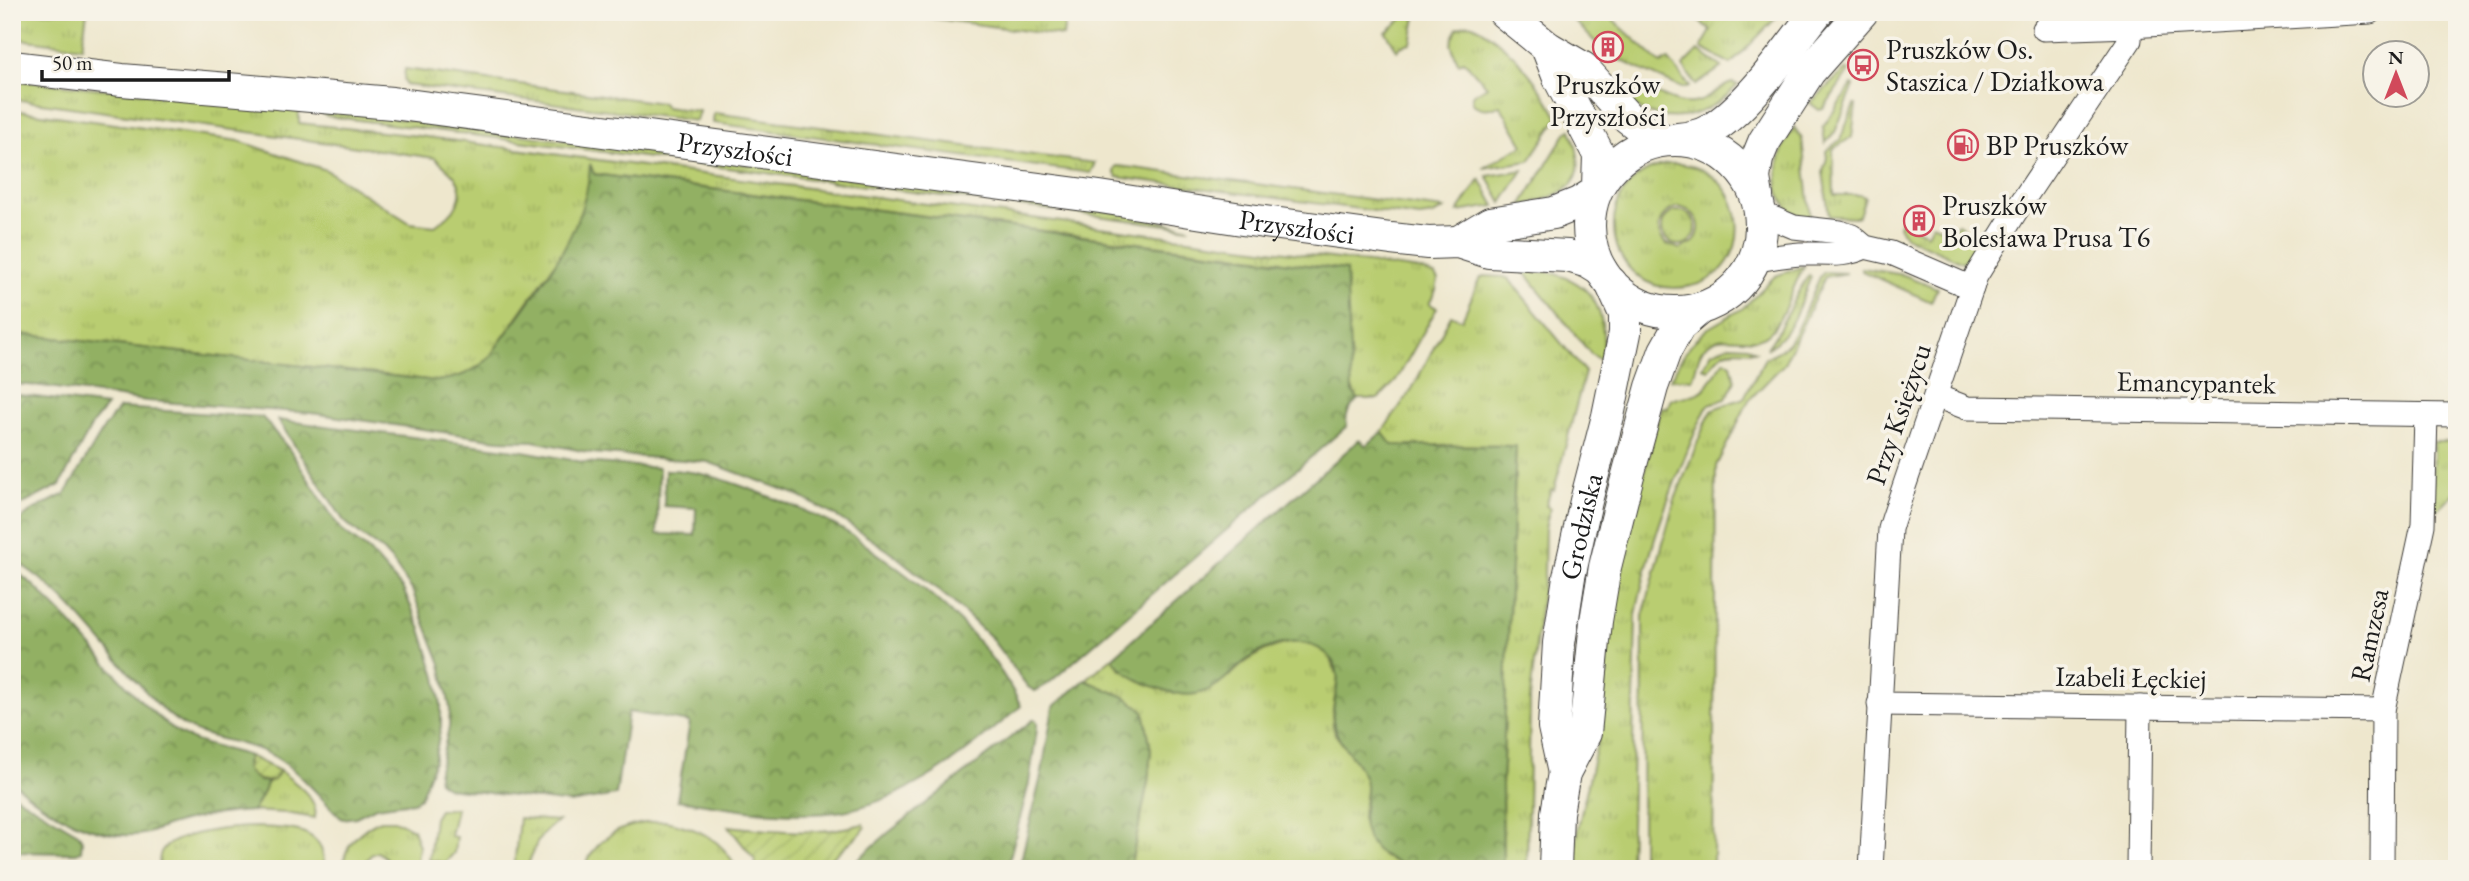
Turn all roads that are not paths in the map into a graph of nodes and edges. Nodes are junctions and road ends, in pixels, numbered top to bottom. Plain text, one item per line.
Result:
1 (1504, 12) edge
2 (1817, 12) edge
3 (1862, 12) edge
4 (2370, 12) edge
5 (2130, 26) junction
6 (2044, 29) dead end
7 (1547, 47) junction
8 (12, 66) edge
9 (1671, 139) junction
10 (1597, 189) junction
11 (1759, 205) junction
12 (1458, 242) junction
13 (1866, 247) junction
14 (1755, 260) junction
15 (1606, 277) junction
16 (1972, 288) junction
17 (1699, 309) junction
18 (1936, 396) junction
19 (2426, 415) junction
20 (2457, 415) edge
21 (1879, 704) junction
22 (2140, 707) junction
23 (2383, 710) junction
24 (1564, 773) junction
25 (1555, 869) edge
26 (1871, 869) edge
27 (2138, 869) edge
28 (2382, 869) edge

1 - 7 street
2 - 9 street
3 - 11 street
4 - 5 street
5 - 6 street
5 - 16 street, Przy Księżycu
7 - 9 street
7 - 10 street
8 - 12 street, Przyszłości
9 - 10 street
9 - 11 street
10 - 12 street, Przyszłości
10 - 15 street
11 - 13 street
11 - 14 street
12 - 15 street, Przyszłości
13 - 14 street
13 - 16 street
14 - 17 street
15 - 17 street
15 - 24 street, Grodziska
16 - 18 street, Przy Księżycu
17 - 24 street, Grodziska
18 - 19 street, Emancypantek
18 - 21 street, Przy Księżycu
19 - 20 street, Emancypantek
19 - 23 street, Ramzesa
21 - 22 street, Izabeli Łęckiej
21 - 26 street, Przy Księżycu
22 - 23 street, Izabeli Łęckiej
22 - 27 street
23 - 28 street, Ramzesa
24 - 25 street, Grodziska

